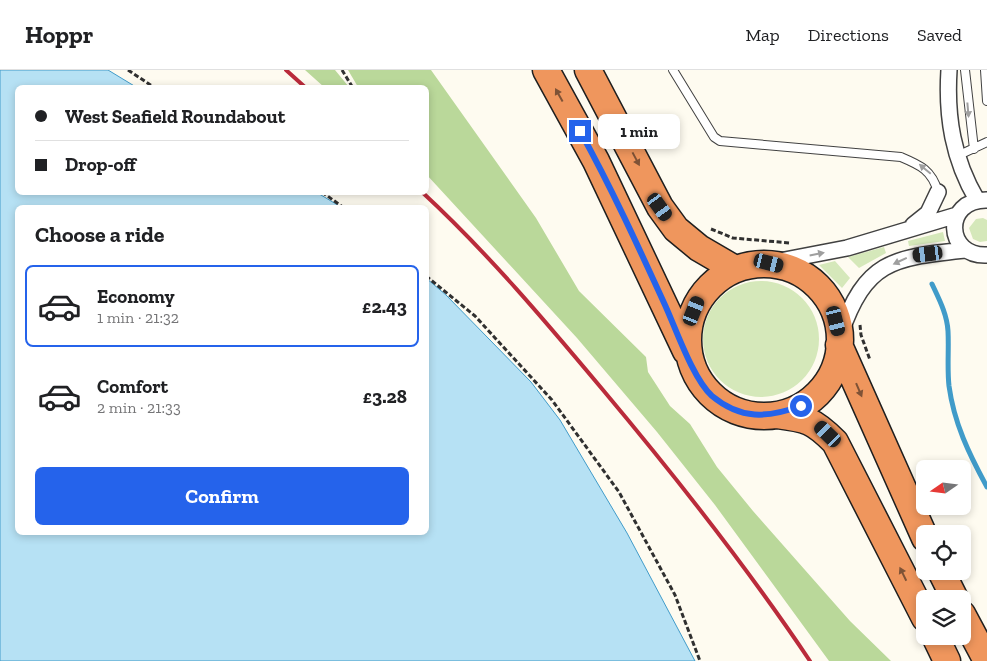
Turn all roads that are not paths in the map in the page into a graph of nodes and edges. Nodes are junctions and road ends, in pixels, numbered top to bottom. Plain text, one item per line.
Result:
1 (546, 70) edge
2 (588, 70) edge
3 (673, 70) edge
4 (949, 70) edge
5 (965, 70) edge
6 (985, 70) edge
7 (987, 101) edge
8 (982, 147) edge
9 (957, 156) junction
10 (938, 192) joint
11 (971, 205) edge
12 (908, 229) junction
13 (965, 250) junction
14 (987, 255) edge
15 (769, 263) junction
16 (735, 269) junction
17 (846, 334) junction
18 (690, 358) junction
19 (776, 415) junction
20 (920, 525) edge
21 (916, 600) edge
22 (971, 631) edge
23 (939, 645) edge
24 (947, 661) edge
25 (987, 661) edge

18 -> 1 highway
2 -> 16 highway
10 -> 3 lane
4 - 9 street
5 -> 8 lane
6 - 7 lane
8 - 9 lane
9 - 11 street
10 - 12 street
11 - 12 street
11 - 13 street
15 -> 12 street
13 - 14 street
13 -> 17 street
15 - 16 highway
15 - 17 highway
16 - 18 highway
17 - 19 highway
17 -> 20 highway
18 - 19 highway
21 -> 19 highway
22 - 25 highway
23 - 24 highway

